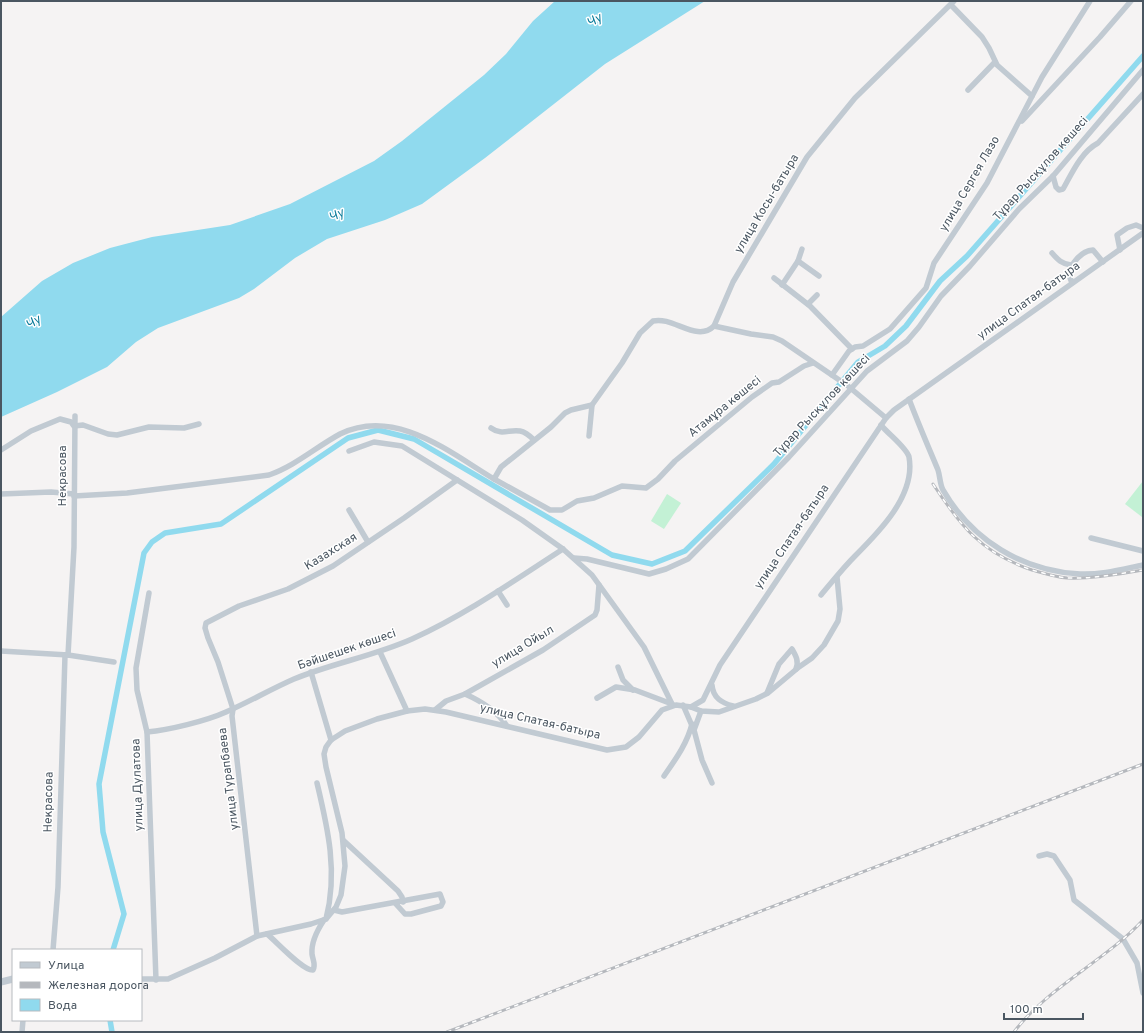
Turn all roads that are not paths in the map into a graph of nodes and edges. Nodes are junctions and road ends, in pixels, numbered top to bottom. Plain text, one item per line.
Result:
1 (1090, 1) edge
2 (1130, 1) edge
3 (953, 3) edge
4 (995, 62) junction
5 (1143, 70) edge
6 (968, 90) dead end
7 (1143, 94) edge
8 (1032, 96) junction
9 (1017, 127) junction
10 (1053, 176) junction
11 (1143, 228) edge
12 (1143, 233) edge
13 (802, 248) dead end
14 (1120, 250) junction
15 (1052, 253) dead end
16 (798, 260) junction
17 (1103, 262) junction
18 (1072, 265) junction
19 (819, 276) dead end
20 (774, 278) dead end
21 (1072, 283) junction
22 (782, 285) junction
23 (817, 295) dead end
24 (808, 304) junction
25 (714, 326) junction
26 (852, 349) junction
27 (814, 363) junction
28 (834, 376) junction
29 (849, 387) junction
30 (909, 399) junction
31 (592, 404) junction
32 (75, 416) dead end
33 (886, 418) junction
34 (199, 424) dead end
35 (881, 425) junction
36 (74, 426) junction
37 (491, 428) dead end
38 (589, 436) dead end
39 (534, 440) junction
40 (1, 450) edge
41 (349, 451) dead end
42 (494, 479) junction
43 (457, 480) junction
44 (1, 494) edge
45 (74, 495) junction
46 (350, 510) dead end
47 (1091, 538) dead end
48 (368, 542) junction
49 (563, 549) junction
50 (1143, 551) edge
51 (574, 558) junction
52 (1143, 565) edge
53 (836, 577) junction
54 (599, 585) junction
55 (498, 591) junction
56 (149, 593) dead end
57 (821, 595) dead end
58 (507, 605) dead end
59 (206, 623) joint
60 (1, 651) edge
61 (380, 652) junction
62 (66, 655) junction
63 (114, 662) dead end
64 (618, 667) dead end
65 (795, 670) junction
66 (311, 672) junction
67 (712, 685) junction
68 (633, 690) junction
69 (465, 694) junction
70 (766, 694) junction
71 (597, 698) dead end
72 (674, 704) junction
73 (683, 706) junction
74 (734, 706) junction
75 (691, 707) junction
76 (233, 709) junction
77 (435, 710) junction
78 (407, 711) junction
79 (700, 711) junction
80 (507, 726) junction
81 (693, 727) junction
82 (147, 732) junction
83 (331, 740) junction
84 (664, 776) dead end
85 (317, 783) dead end
86 (712, 783) dead end
87 (343, 840) junction
88 (1039, 856) dead end
89 (332, 889) junction
90 (341, 895) junction
91 (403, 902) junction
92 (395, 903) junction
93 (334, 910) junction
94 (325, 919) junction
95 (267, 934) junction
96 (257, 936) junction
97 (53, 949) edge
98 (12, 979) edge
99 (142, 979) edge
100 (156, 980) junction
101 (1, 982) edge
102 (1143, 993) edge
103 (23, 1021) edge
104 (22, 1032) edge

1 - 8 street, улица Сергея Лазо
2 - 9 street
3 - 4 street
3 - 25 street, улица Косы-батыра
4 - 6 street
4 - 8 street
5 - 10 street, Тұрар Рысқұлов көшесі
7 - 10 street
8 - 9 street, улица Сергея Лазо
9 - 26 street, улица Сергея Лазо
10 - 29 street, Тұрар Рысқұлов көшесі
11 - 14 street
12 - 14 street, улица Спатая-батыра
13 - 16 street
14 - 17 street, улица Спатая-батыра
15 - 18 street
16 - 19 street
16 - 22 street
17 - 18 street
17 - 21 street, улица Спатая-батыра
18 - 21 street
20 - 22 street
21 - 30 street, улица Спатая-батыра
22 - 24 street
23 - 24 street
24 - 26 street
25 - 27 street
25 - 31 street
26 - 28 street, улица Сергея Лазо
27 - 28 street
27 - 42 street, Атамұра көшесі
28 - 29 street
29 - 33 street
29 - 51 street, Тұрар Рысқұлов көшесі
30 - 33 street, улица Спатая-батыра
30 - 52 street
31 - 38 street
31 - 39 street
32 - 36 street, Некрасова
33 - 35 street, улица Спатая-батыра
34 - 36 street
35 - 53 street
35 - 67 street, улица Спатая-батыра
36 - 40 street
36 - 45 street, Некрасова
37 - 39 street
39 - 42 street
41 - 43 street
42 - 45 street, Атамұра көшесі
43 - 48 street, Казахская
43 - 49 street
44 - 45 street, Атамұра көшесі
45 - 62 street, Некрасова
46 - 48 street
47 - 50 street
48 - 59 street, Казахская
49 - 51 street
49 - 55 street, Бәйшешек көшесі
51 - 54 street
53 - 57 street
53 - 65 street
54 - 69 street, улица Ойыл
54 - 72 street
55 - 58 street
55 - 61 street, Бәйшешек көшесі
56 - 82 street, улица Дулатова
59 - 76 street, улица Турапбаева
60 - 62 street
61 - 66 street, Бәйшешек көшесі
61 - 78 street
62 - 63 street
62 - 97 street, Некрасова
64 - 68 street
65 - 70 street
65 - 70 street
66 - 76 street, Бәйшешек көшесі
66 - 83 street
67 - 74 street
67 - 75 street, улица Спатая-батыра
68 - 71 street
68 - 72 street
69 - 77 street, улица Ойыл
69 - 80 street
70 - 74 street
72 - 73 street
72 - 80 street, улица Спатая-батыра
73 - 75 street
73 - 81 street
74 - 79 street
75 - 79 street
76 - 82 street, Бәйшешек көшесі
76 - 96 street, улица Турапбаева
77 - 78 street, улица Спатая-батыра
77 - 80 street, улица Спатая-батыра
78 - 83 street, улица Спатая-батыра
79 - 81 street
81 - 84 street
81 - 86 street
82 - 100 street, улица Дулатова
83 - 87 street
85 - 89 street
87 - 90 street
87 - 91 street
88 - 102 street
89 - 90 street
89 - 94 street
90 - 93 street
91 - 92 street
91 - 92 street
92 - 93 street
93 - 94 street
94 - 95 street
94 - 95 street
95 - 96 street
96 - 100 street
98 - 101 street
99 - 100 street
103 - 104 street

